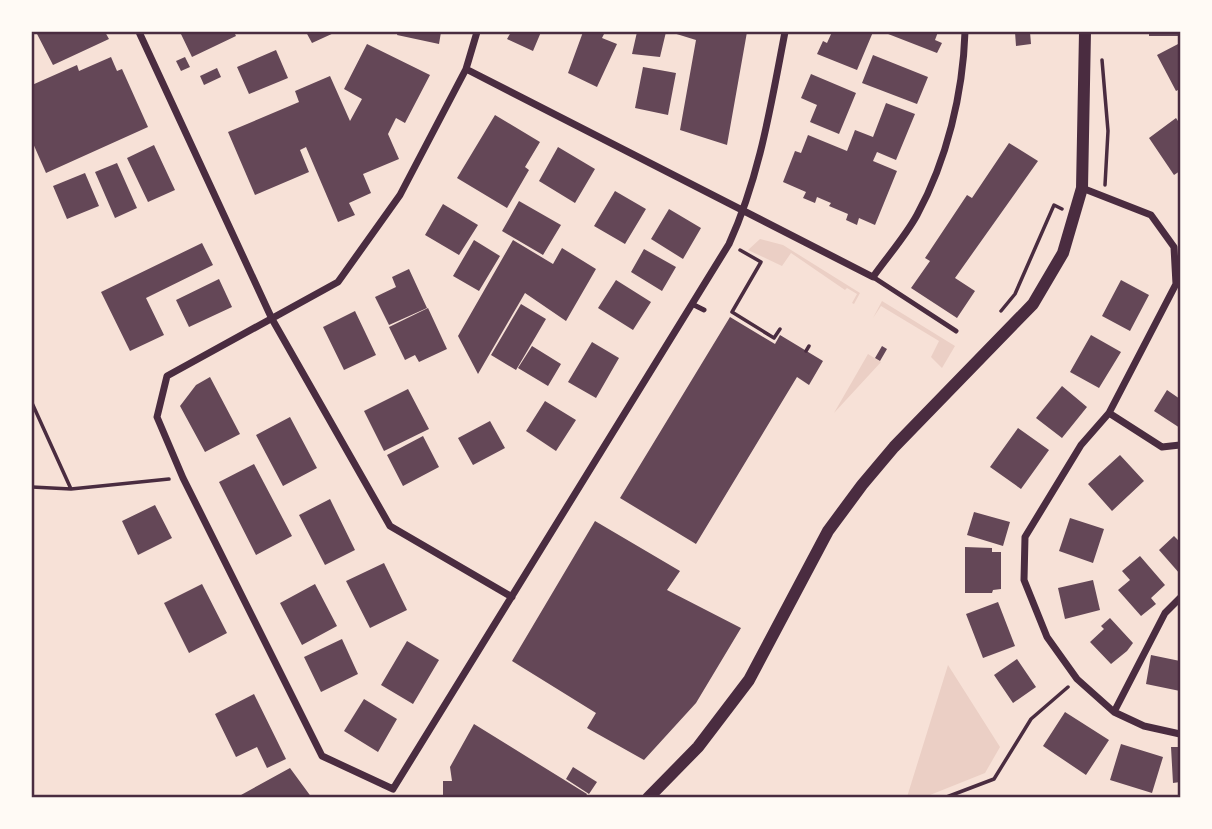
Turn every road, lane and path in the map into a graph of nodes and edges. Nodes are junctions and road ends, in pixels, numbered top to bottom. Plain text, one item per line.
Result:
1 (139, 32) edge
2 (477, 32) edge
3 (785, 32) edge
4 (965, 32) edge
5 (1085, 32) edge
6 (1102, 54) dead end
7 (466, 69) junction
8 (1082, 188) junction
9 (1104, 195) junction
10 (1054, 205) dead end
11 (744, 211) junction
12 (729, 244) junction
13 (1177, 247) edge
14 (873, 277) junction
15 (694, 305) junction
16 (704, 310) dead end
17 (999, 314) dead end
18 (272, 319) junction
19 (780, 329) dead end
20 (956, 331) dead end
21 (32, 403) edge
22 (1110, 413) junction
23 (1181, 445) edge
24 (183, 478) junction
25 (32, 488) edge
26 (71, 489) junction
27 (512, 597) junction
28 (1181, 598) edge
29 (1077, 679) junction
30 (1115, 712) junction
31 (1181, 734) edge
32 (393, 789) junction
33 (398, 797) edge
34 (649, 797) edge
35 (944, 797) edge

1 - 18 street
2 - 7 street
3 - 11 street
4 - 14 street
5 - 8 street
6 - 9 path
7 - 11 street
7 - 18 street
8 - 9 street
8 - 34 street
9 - 13 street
10 - 17 path
11 - 12 street
11 - 14 street
12 - 15 street
12 - 19 path
13 - 22 street
14 - 20 lane
15 - 16 lane
15 - 27 street
18 - 24 street
18 - 27 street
21 - 26 path
22 - 23 street
22 - 29 street
24 - 26 path
24 - 32 street
25 - 26 path
27 - 32 street
28 - 30 street
29 - 30 street
29 - 35 path
30 - 31 street
32 - 33 street

